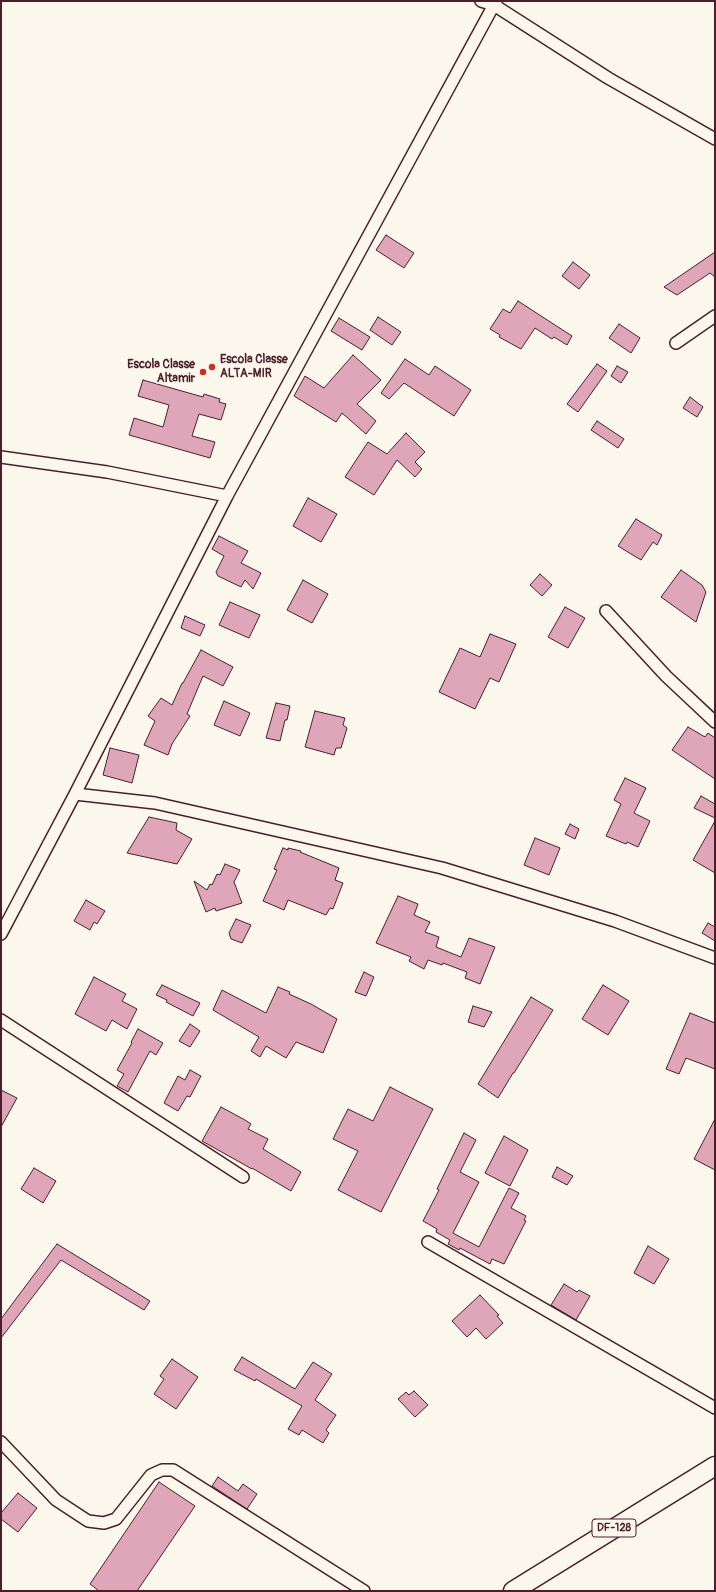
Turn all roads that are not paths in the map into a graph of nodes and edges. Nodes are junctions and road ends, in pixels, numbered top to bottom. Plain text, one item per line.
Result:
1 (481, 1) edge
2 (495, 3) edge
3 (715, 139) edge
4 (715, 316) edge
5 (676, 343) dead end
6 (1, 457) edge
7 (227, 496) junction
8 (606, 611) dead end
9 (715, 722) edge
10 (75, 794) junction
11 (1, 934) edge
12 (715, 958) edge
13 (1, 1020) edge
14 (243, 1177) dead end
15 (428, 1242) dead end
16 (715, 1408) edge
17 (1, 1442) edge
18 (715, 1466) edge
19 (364, 1591) edge
20 (513, 1591) edge

1 - 2 street
2 - 3 street
2 - 7 street
4 - 5 street
6 - 7 street
7 - 10 street
8 - 9 street
10 - 11 street
10 - 12 street
13 - 14 street
15 - 16 street
17 - 19 street
18 - 20 main road, DF-128 / DF-128

